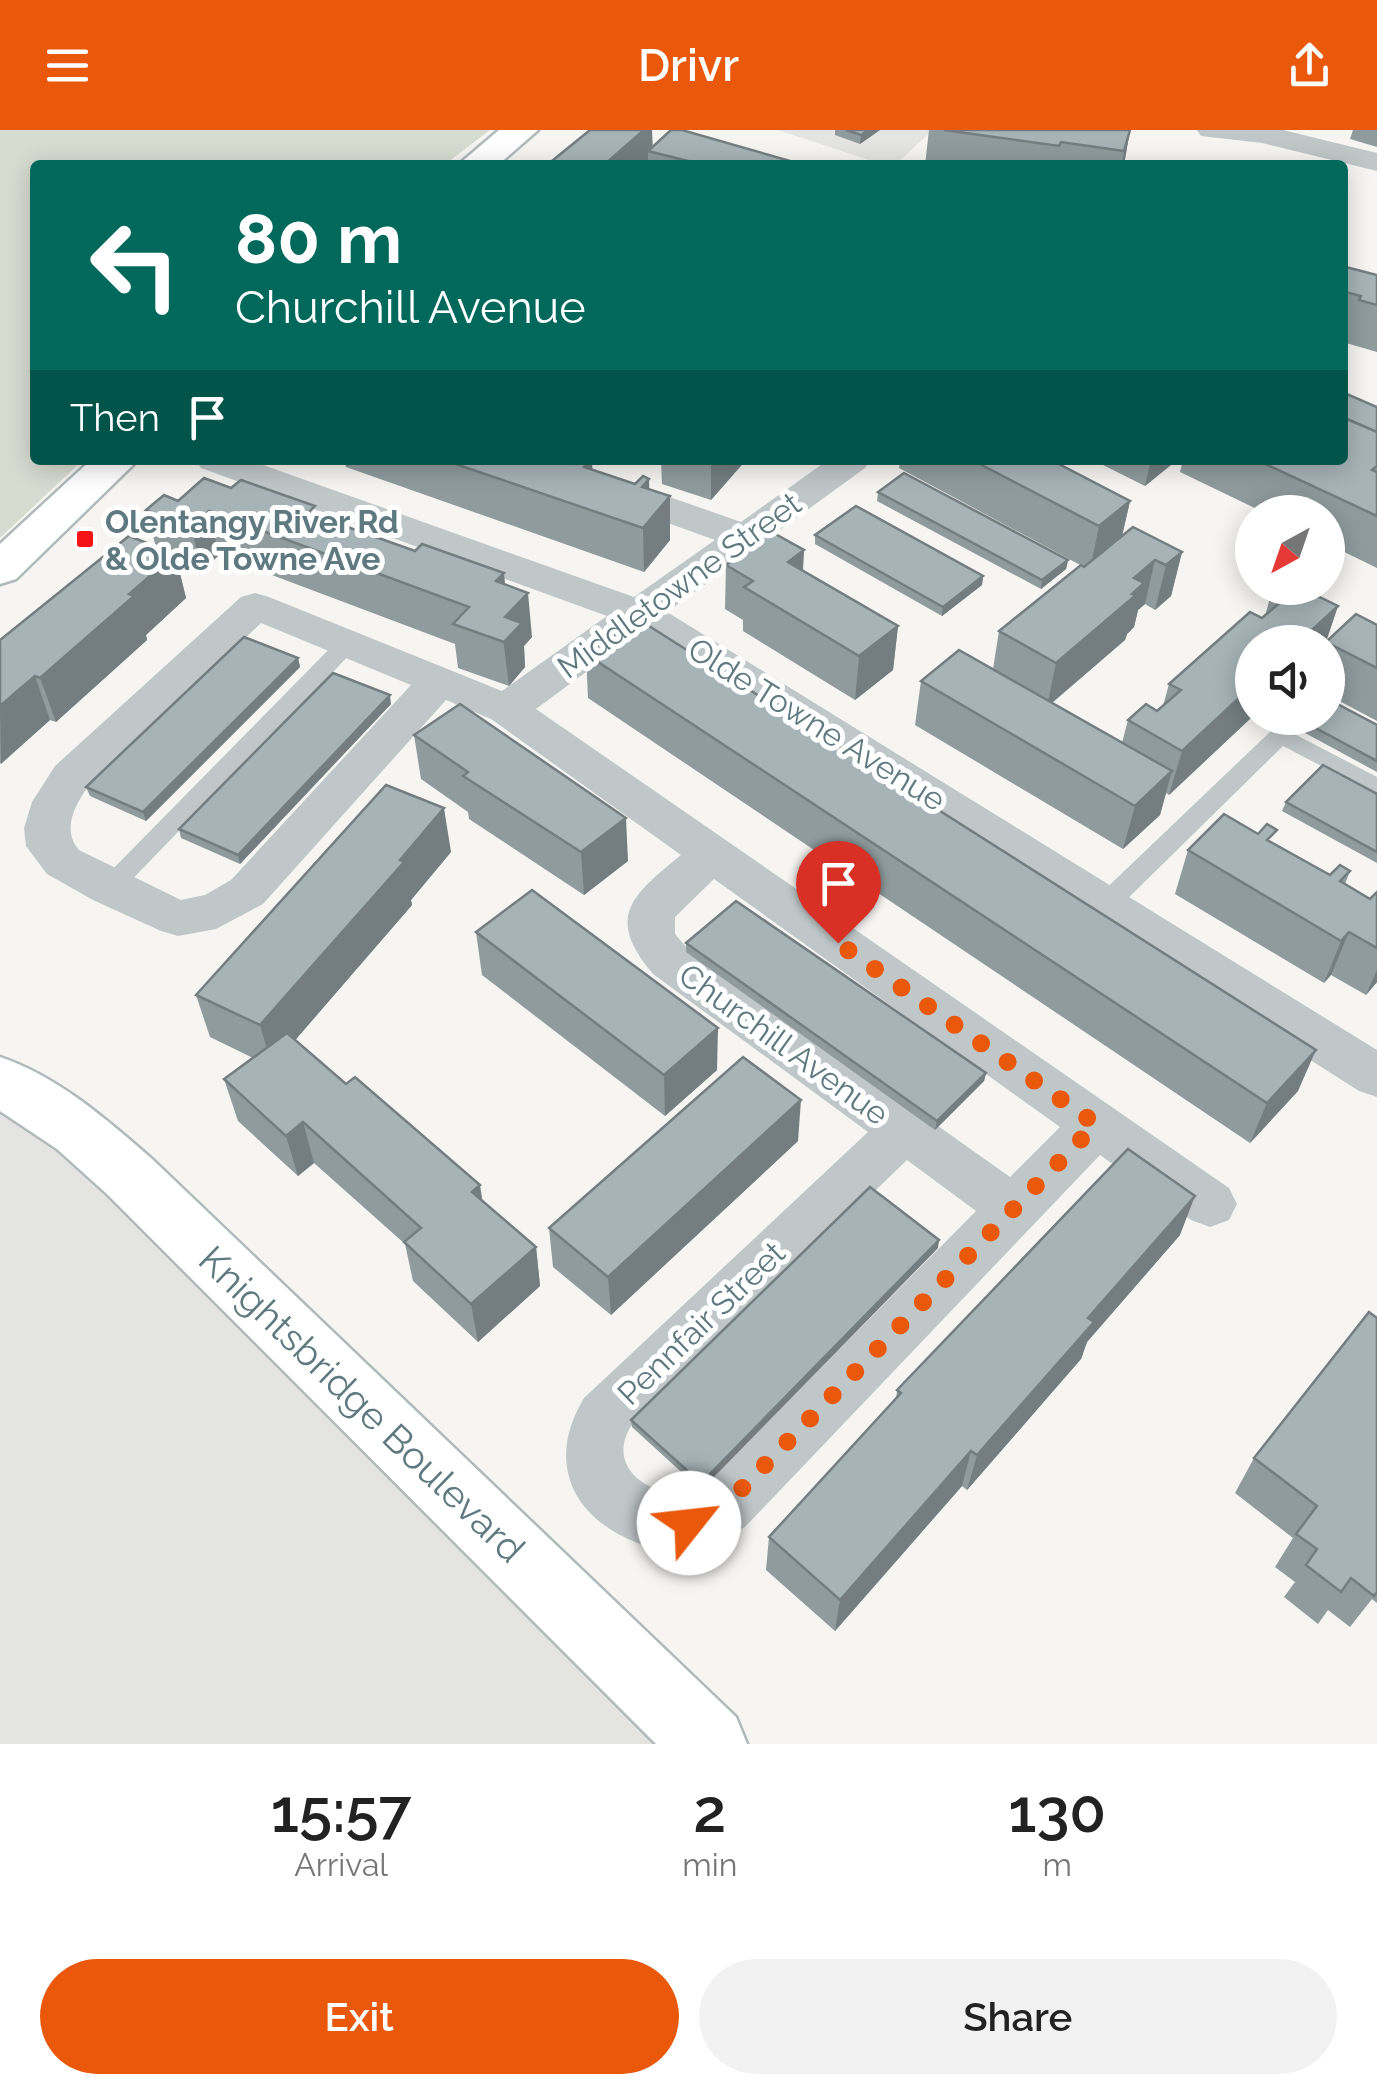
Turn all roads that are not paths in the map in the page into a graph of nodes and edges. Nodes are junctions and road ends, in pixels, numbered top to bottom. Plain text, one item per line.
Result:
1 (522, 130) edge
2 (1212, 130) edge
3 (483, 160) edge
4 (1377, 162) edge
5 (111, 465) edge
6 (228, 465) edge
7 (542, 465) edge
8 (845, 465) edge
9 (746, 537) junction
10 (0, 569) edge
11 (640, 613) junction
12 (350, 641) junction
13 (440, 680) junction
14 (506, 709) junction
15 (1377, 787) edge
16 (712, 855) junction
17 (109, 888) junction
18 (1105, 905) junction
19 (1377, 1076) edge
20 (0, 1081) edge
21 (1096, 1124) junction
22 (902, 1131) junction
23 (1210, 1204) dead end
24 (1012, 1207) junction
25 (709, 1744) edge

1 - 3 street
2 - 4 street
5 - 10 street
6 - 11 street, Olde Towne Avenue
7 - 9 street
8 - 9 street, Middletowne Street
9 - 11 street, Middletowne Street
11 - 14 street, Middletowne Street
11 - 18 street, Olde Towne Avenue
12 - 13 street
12 - 17 lane
12 - 17 street
13 - 14 street
13 - 17 street
14 - 16 street
15 - 18 lane
16 - 21 street
16 - 22 street, Churchill Avenue
18 - 19 street, Olde Towne Avenue
20 - 25 street, Knightsbridge Boulevard
21 - 23 street
21 - 24 street, Pennfair Street
22 - 24 street, Churchill Avenue
22 - 24 street, Pennfair Street

